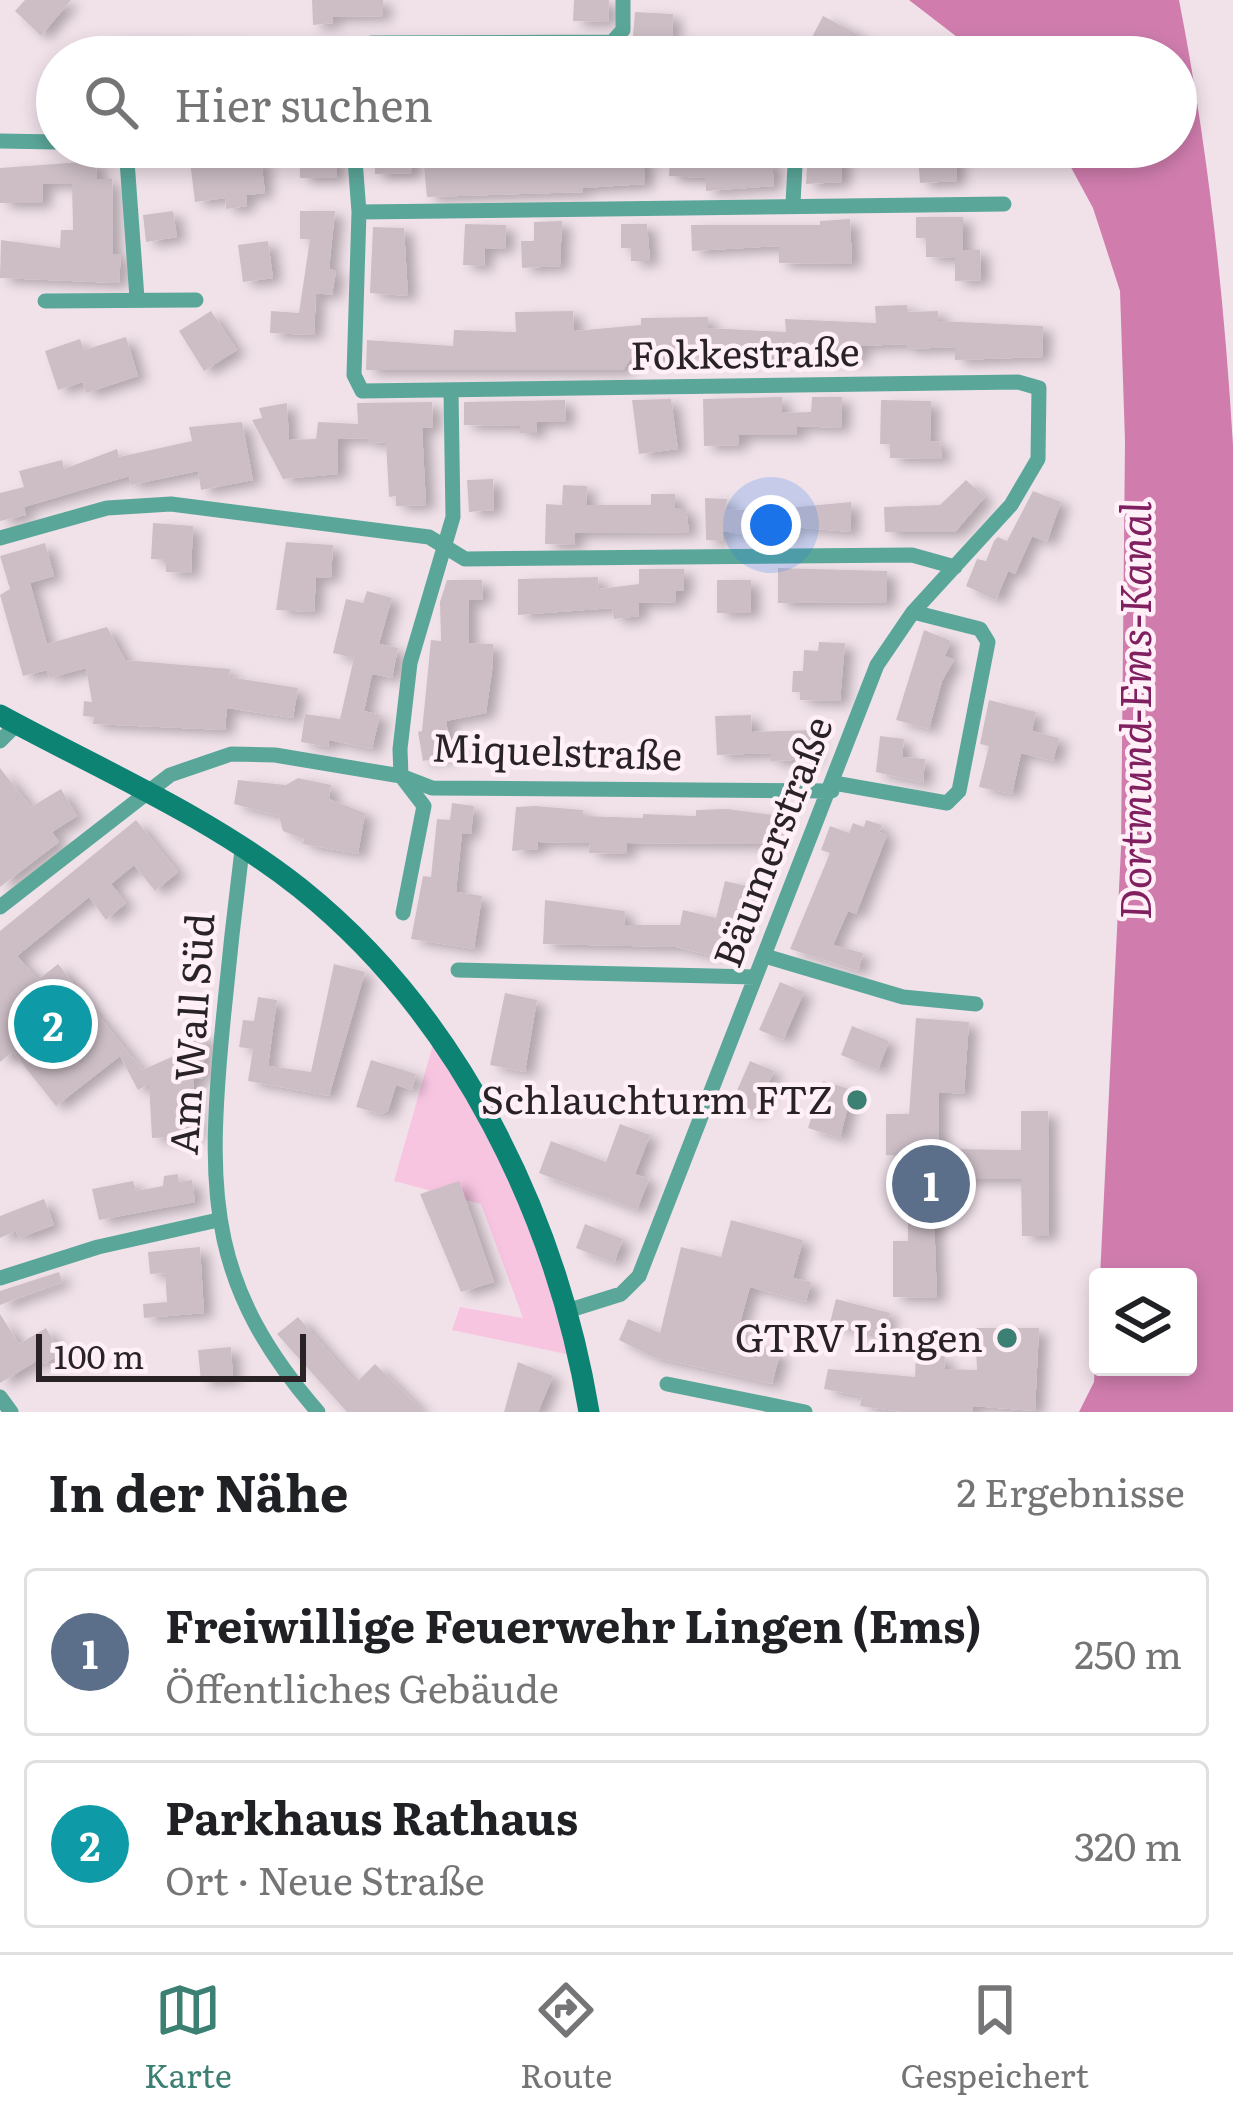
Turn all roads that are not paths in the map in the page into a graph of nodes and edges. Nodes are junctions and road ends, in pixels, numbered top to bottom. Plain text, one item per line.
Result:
1 (623, 0) edge
2 (617, 36) edge
3 (0, 141) edge
4 (36, 142) edge
5 (128, 168) edge
6 (356, 168) edge
7 (795, 168) edge
8 (793, 203) junction
9 (1004, 204) dead end
10 (359, 212) junction
11 (137, 298) junction
12 (196, 300) dead end
13 (45, 301) dead end
14 (1039, 388) joint
15 (452, 392) junction
16 (0, 538) edge
17 (442, 545) junction
18 (955, 567) junction
19 (913, 612) junction
20 (9, 720) edge
21 (0, 741) edge
22 (401, 776) junction
23 (833, 787) junction
24 (147, 790) junction
25 (242, 850) junction
26 (0, 908) edge
27 (403, 913) dead end
28 (765, 956) junction
29 (458, 970) dead end
30 (755, 977) junction
31 (976, 1004) dead end
32 (218, 1220) junction
33 (0, 1278) edge
34 (567, 1312) junction
35 (667, 1384) dead end
36 (0, 1397) edge
37 (784, 1410) edge
38 (11, 1412) edge
39 (319, 1412) edge
40 (589, 1412) edge
41 (805, 1412) edge

1 - 2 street
3 - 4 street
5 - 11 street
6 - 10 street
7 - 8 street
8 - 9 street
8 - 10 street
10 - 15 street, Fokkestraße
11 - 12 street
11 - 13 street
14 - 15 street, Fokkestraße
14 - 18 street, Bäumerstraße
15 - 17 street
16 - 17 street
17 - 18 street
17 - 22 street
18 - 19 street, Bäumerstraße
19 - 23 street, Bäumerstraße
19 - 23 street, Miquelstraße
20 - 21 street
20 - 24 main road
22 - 23 street, Miquelstraße
22 - 24 street, Miquelstraße
22 - 27 street
23 - 28 street, Bäumerstraße
24 - 25 main road
24 - 26 street, Miquelstraße
25 - 32 street, Am Wall Süd
25 - 34 main road
28 - 30 street, Bäumerstraße
28 - 31 street
29 - 30 street
30 - 34 street, Bäumerstraße
32 - 33 street
32 - 39 street, Am Wall Süd
34 - 40 main road
35 - 37 street
36 - 38 street
37 - 41 street

